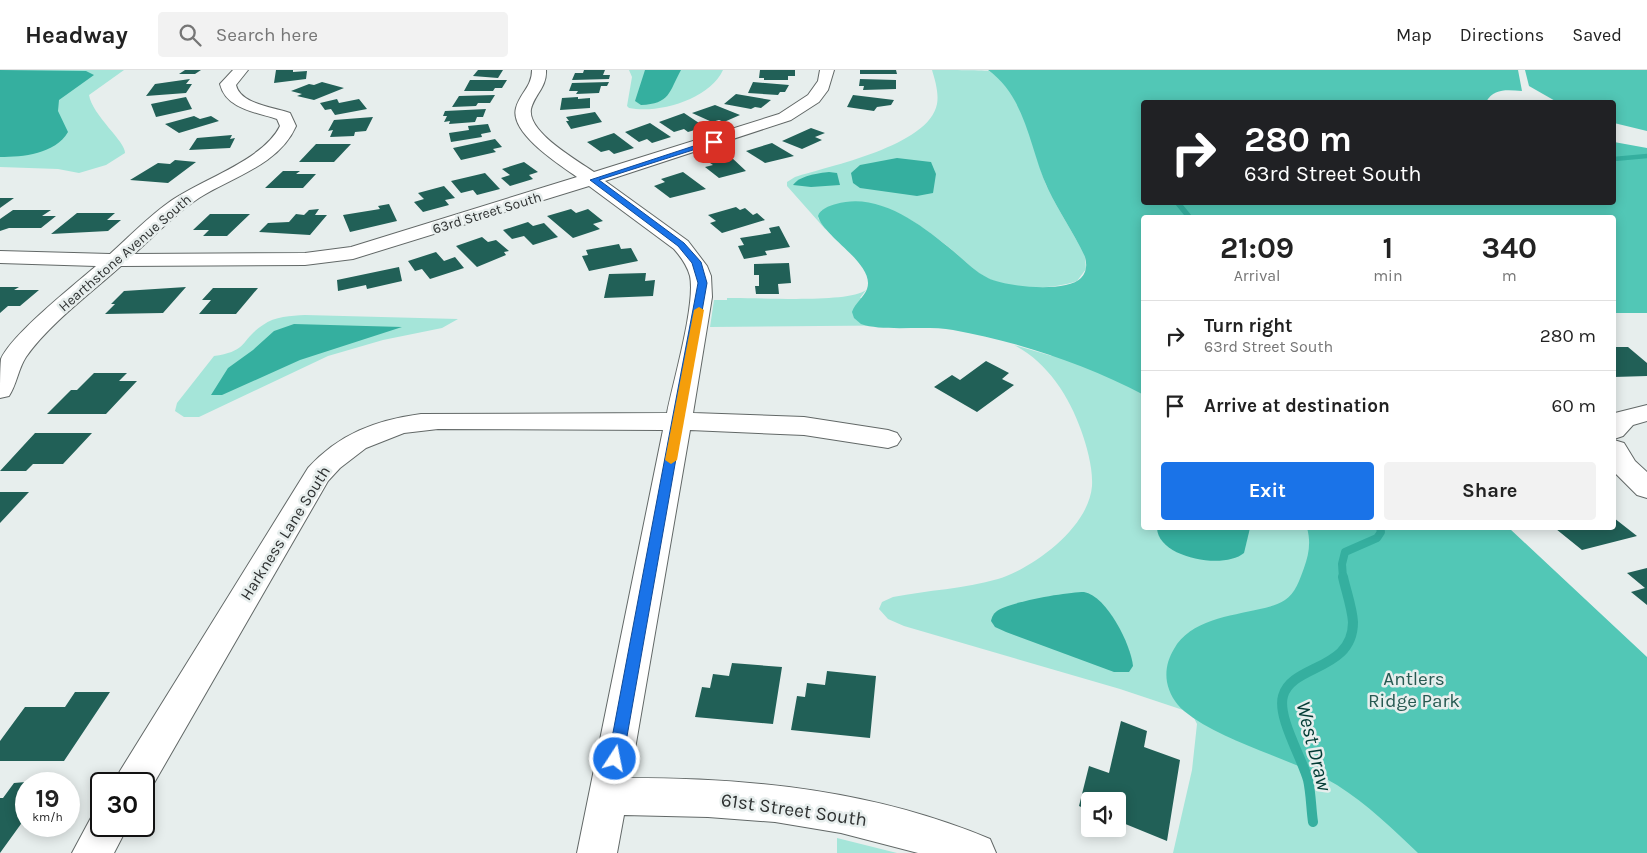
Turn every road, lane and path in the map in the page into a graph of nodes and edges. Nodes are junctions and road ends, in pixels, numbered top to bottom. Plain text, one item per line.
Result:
1 (241, 70) edge
2 (539, 70) edge
3 (827, 70) edge
4 (593, 180) junction
5 (0, 257) edge
6 (115, 260) junction
7 (0, 390) edge
8 (1647, 413) edge
9 (678, 421) junction
10 (1616, 427) edge
11 (888, 438) dead end
12 (1616, 452) edge
13 (1647, 488) edge
14 (140, 772) edge
15 (608, 796) junction
16 (101, 837) edge
17 (92, 853) edge
18 (597, 853) edge
19 (976, 853) edge

1 - 6 street, Hearthstone Avenue South
2 - 4 street
3 - 4 street, 63rd Street South
4 - 6 street, 63rd Street South
4 - 9 street
5 - 6 street, 63rd Street South
6 - 7 street, Hearthstone Avenue South
8 - 10 street
9 - 11 street, Harkness Lane South
9 - 14 street, Harkness Lane South
9 - 15 street
12 - 13 street
15 - 18 street
15 - 19 street, 61st Street South
16 - 17 street

